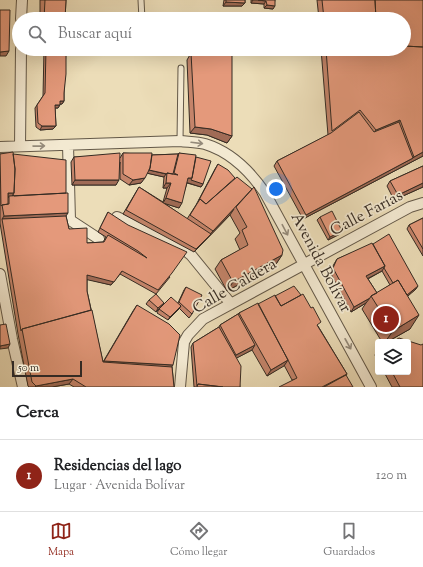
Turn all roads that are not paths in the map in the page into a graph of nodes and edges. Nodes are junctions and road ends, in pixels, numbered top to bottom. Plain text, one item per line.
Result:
1 (22, 0) edge
2 (141, 0) edge
3 (21, 12) edge
4 (142, 12) edge
5 (21, 56) edge
6 (181, 68) dead end
7 (180, 141) junction
8 (68, 145) junction
9 (20, 146) junction
10 (0, 147) edge
11 (423, 203) edge
12 (117, 217) edge
13 (100, 244) edge
14 (304, 265) junction
15 (0, 274) edge
16 (231, 304) junction
17 (23, 387) edge
18 (180, 387) edge
19 (371, 387) edge

1 - 3 street
2 - 4 lane
5 - 9 street
6 - 7 lane
7 - 8 street, Avenida Bolívar
7 -> 14 street, Avenida Bolívar
9 -> 8 street, Avenida Bolívar
8 - 13 street
9 - 10 street, Avenida Bolívar
11 - 14 street, Calle Farías
12 - 16 street
14 - 16 street, Calle Caldera
14 -> 19 street, Avenida Bolívar
15 - 17 street
16 - 18 street, Calle Caldera

